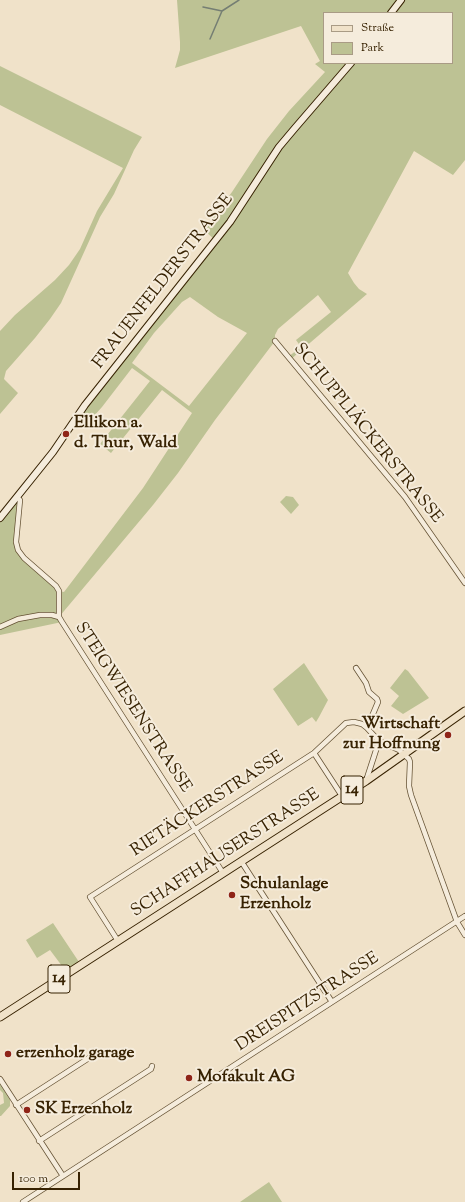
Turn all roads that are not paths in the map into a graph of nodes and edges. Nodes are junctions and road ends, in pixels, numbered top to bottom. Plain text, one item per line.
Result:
1 (401, 0) edge
2 (392, 12) edge
3 (350, 64) edge
4 (276, 340) dead end
5 (17, 497) junction
6 (0, 518) edge
7 (465, 583) edge
8 (59, 617) junction
9 (0, 627) edge
10 (356, 668) dead end
11 (465, 711) edge
12 (367, 728) junction
13 (378, 741) junction
14 (314, 753) junction
15 (404, 754) junction
16 (366, 781) junction
17 (342, 796) junction
18 (195, 829) junction
19 (242, 861) junction
20 (223, 873) junction
21 (465, 916) edge
22 (457, 922) junction
23 (465, 934) edge
24 (118, 941) junction
25 (332, 1002) junction
26 (0, 1017) edge
27 (92, 1056) dead end
28 (152, 1066) dead end
29 (0, 1079) edge
30 (16, 1105) junction
31 (40, 1140) junction
32 (63, 1176) junction
33 (23, 1202) edge

1 - 2 street
3 - 5 street, FRAUENFELDERSTRASSE
4 - 7 street, SCHUPPLIÄCKERSTRASSE
5 - 6 street, FRAUENFELDERSTRASSE
5 - 8 street, STEIGWIESENSTRASSE
8 - 9 street, STEIGWIESENSTRASSE
8 - 18 street, STEIGWIESENSTRASSE
10 - 12 street
11 - 15 main road, SCHAFFHAUSERSTRASSE / 14
12 - 13 street
12 - 14 street, RIETÄCKERSTRASSE
13 - 15 street
13 - 16 street
14 - 17 street
14 - 18 street, RIETÄCKERSTRASSE
15 - 16 main road, SCHAFFHAUSERSTRASSE / 14
15 - 22 street
16 - 17 main road, SCHAFFHAUSERSTRASSE / 14
17 - 19 main road, SCHAFFHAUSERSTRASSE / 14
18 - 20 street, STEIGWIESENSTRASSE
18 - 24 street, RIETÄCKERSTRASSE
19 - 20 main road, SCHAFFHAUSERSTRASSE / 14
19 - 25 street
20 - 24 main road, SCHAFFHAUSERSTRASSE / 14
21 - 22 street, DREISPITZSTRASSE
22 - 23 street
22 - 25 street, DREISPITZSTRASSE
24 - 26 main road, SCHAFFHAUSERSTRASSE / 14
25 - 32 street, DREISPITZSTRASSE
27 - 30 street
28 - 31 street
29 - 30 street
30 - 31 street
31 - 32 street
32 - 33 street, DREISPITZSTRASSE

